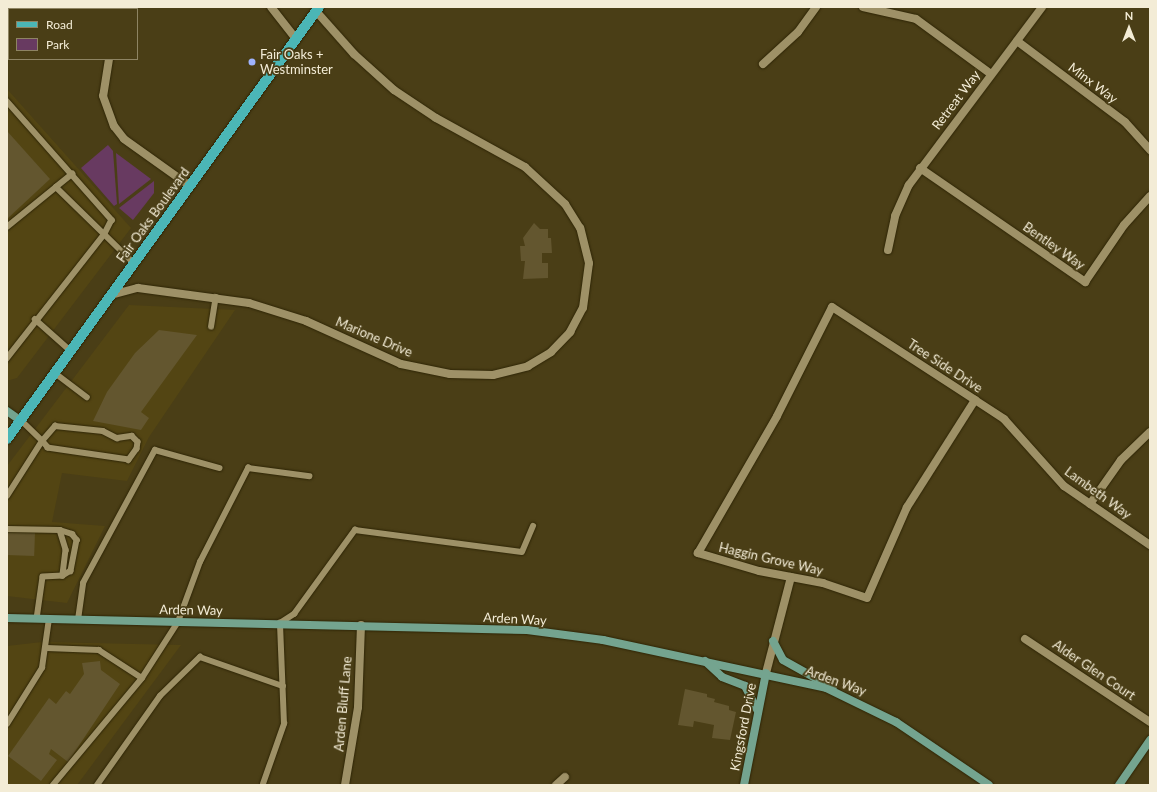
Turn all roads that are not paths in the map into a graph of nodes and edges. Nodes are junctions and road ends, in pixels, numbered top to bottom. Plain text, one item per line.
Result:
1 (271, 7) edge
2 (816, 7) edge
3 (863, 7) edge
4 (1042, 7) edge
5 (318, 9) edge
6 (296, 39) junction
7 (1016, 41) junction
8 (110, 60) edge
9 (763, 64) dead end
10 (991, 74) junction
11 (7, 101) edge
12 (1150, 150) edge
13 (920, 168) junction
14 (72, 174) junction
15 (190, 186) junction
16 (56, 187) junction
17 (1150, 196) edge
18 (7, 228) edge
19 (105, 234) junction
20 (888, 250) dead end
21 (134, 263) junction
22 (112, 295) junction
23 (216, 297) junction
24 (832, 307) joint
25 (35, 319) junction
26 (211, 327) dead end
27 (71, 351) junction
28 (7, 359) edge
29 (55, 373) junction
30 (87, 396) dead end
31 (975, 400) junction
32 (7, 411) edge
33 (20, 420) junction
34 (1150, 432) edge
35 (7, 439) edge
36 (42, 441) junction
37 (1036, 455) joint
38 (220, 468) dead end
39 (309, 476) dead end
40 (7, 496) edge
41 (1090, 504) junction
42 (7, 524) edge
43 (533, 526) dead end
44 (7, 529) edge
45 (15, 529) junction
46 (60, 530) junction
47 (1150, 545) edge
48 (63, 576) junction
49 (791, 576) junction
50 (7, 618) edge
51 (37, 619) junction
52 (49, 619) junction
53 (78, 620) junction
54 (178, 622) junction
55 (280, 623) junction
56 (361, 625) junction
57 (1025, 639) dead end
58 (773, 640) junction
59 (47, 648) junction
60 (704, 660) junction
61 (766, 673) junction
62 (142, 678) junction
63 (283, 686) junction
64 (842, 694) junction
65 (758, 714) junction
66 (1150, 722) edge
67 (7, 724) edge
68 (1150, 740) edge
69 (565, 777) dead end
70 (263, 784) dead end
71 (53, 785) edge
72 (97, 785) edge
73 (345, 785) edge
74 (556, 785) edge
75 (744, 785) edge
76 (989, 785) edge
77 (1119, 785) edge

1 - 6 street
2 - 9 street
3 - 10 street, Retreat Way
4 - 7 street
5 - 6 main road, Fair Oaks Boulevard
5 - 23 street, Marione Drive
6 - 15 main road, Fair Oaks Boulevard
7 - 10 street
7 - 12 street, Minx Way
8 - 15 street
10 - 13 street, Retreat Way
11 - 14 lane
13 - 17 street, Bentley Way
13 - 20 street, Retreat Way
14 - 16 lane
14 - 19 lane
15 - 21 main road, Fair Oaks Boulevard
16 - 18 lane
16 - 19 lane
19 - 21 lane
19 - 25 lane
21 - 22 main road, Fair Oaks Boulevard
22 - 23 street, Marione Drive
22 - 27 main road, Fair Oaks Boulevard
23 - 26 lane
24 - 31 street, Tree Side Drive
24 - 49 street, Haggin Grove Way
25 - 27 lane
25 - 28 lane
27 - 29 main road, Fair Oaks Boulevard
29 - 30 lane
29 - 33 main road, Fair Oaks Boulevard
31 - 37 street, Tree Side Drive
31 - 49 street, Haggin Grove Way
32 - 33 street
33 - 35 main road, Fair Oaks Boulevard
33 - 36 lane
34 - 41 street
36 - 36 lane
36 - 40 lane
37 - 41 street, Lambeth Way
38 - 53 lane
39 - 54 lane
41 - 47 street, Lambeth Way
42 - 45 lane
43 - 55 lane
44 - 45 lane
45 - 46 lane
46 - 48 lane
46 - 48 lane
48 - 51 lane
49 - 58 street
50 - 51 street, Arden Way
51 - 52 street, Arden Way
52 - 53 street, Arden Way
52 - 59 lane
53 - 54 street, Arden Way
54 - 55 street, Arden Way
54 - 62 lane
55 - 56 street, Arden Way
55 - 63 lane
56 - 60 street, Arden Way
56 - 73 street, Arden Bluff Lane
57 - 66 street, Alder Glen Court
58 - 61 street
58 - 64 street
59 - 62 lane
59 - 67 lane
60 - 61 street, Arden Way
60 - 65 street
61 - 64 street, Arden Way
61 - 65 street, Kingsford Drive
62 - 71 lane
63 - 70 lane
63 - 72 lane
64 - 76 street, Arden Way
65 - 75 street, Kingsford Drive
68 - 77 street
69 - 74 street

